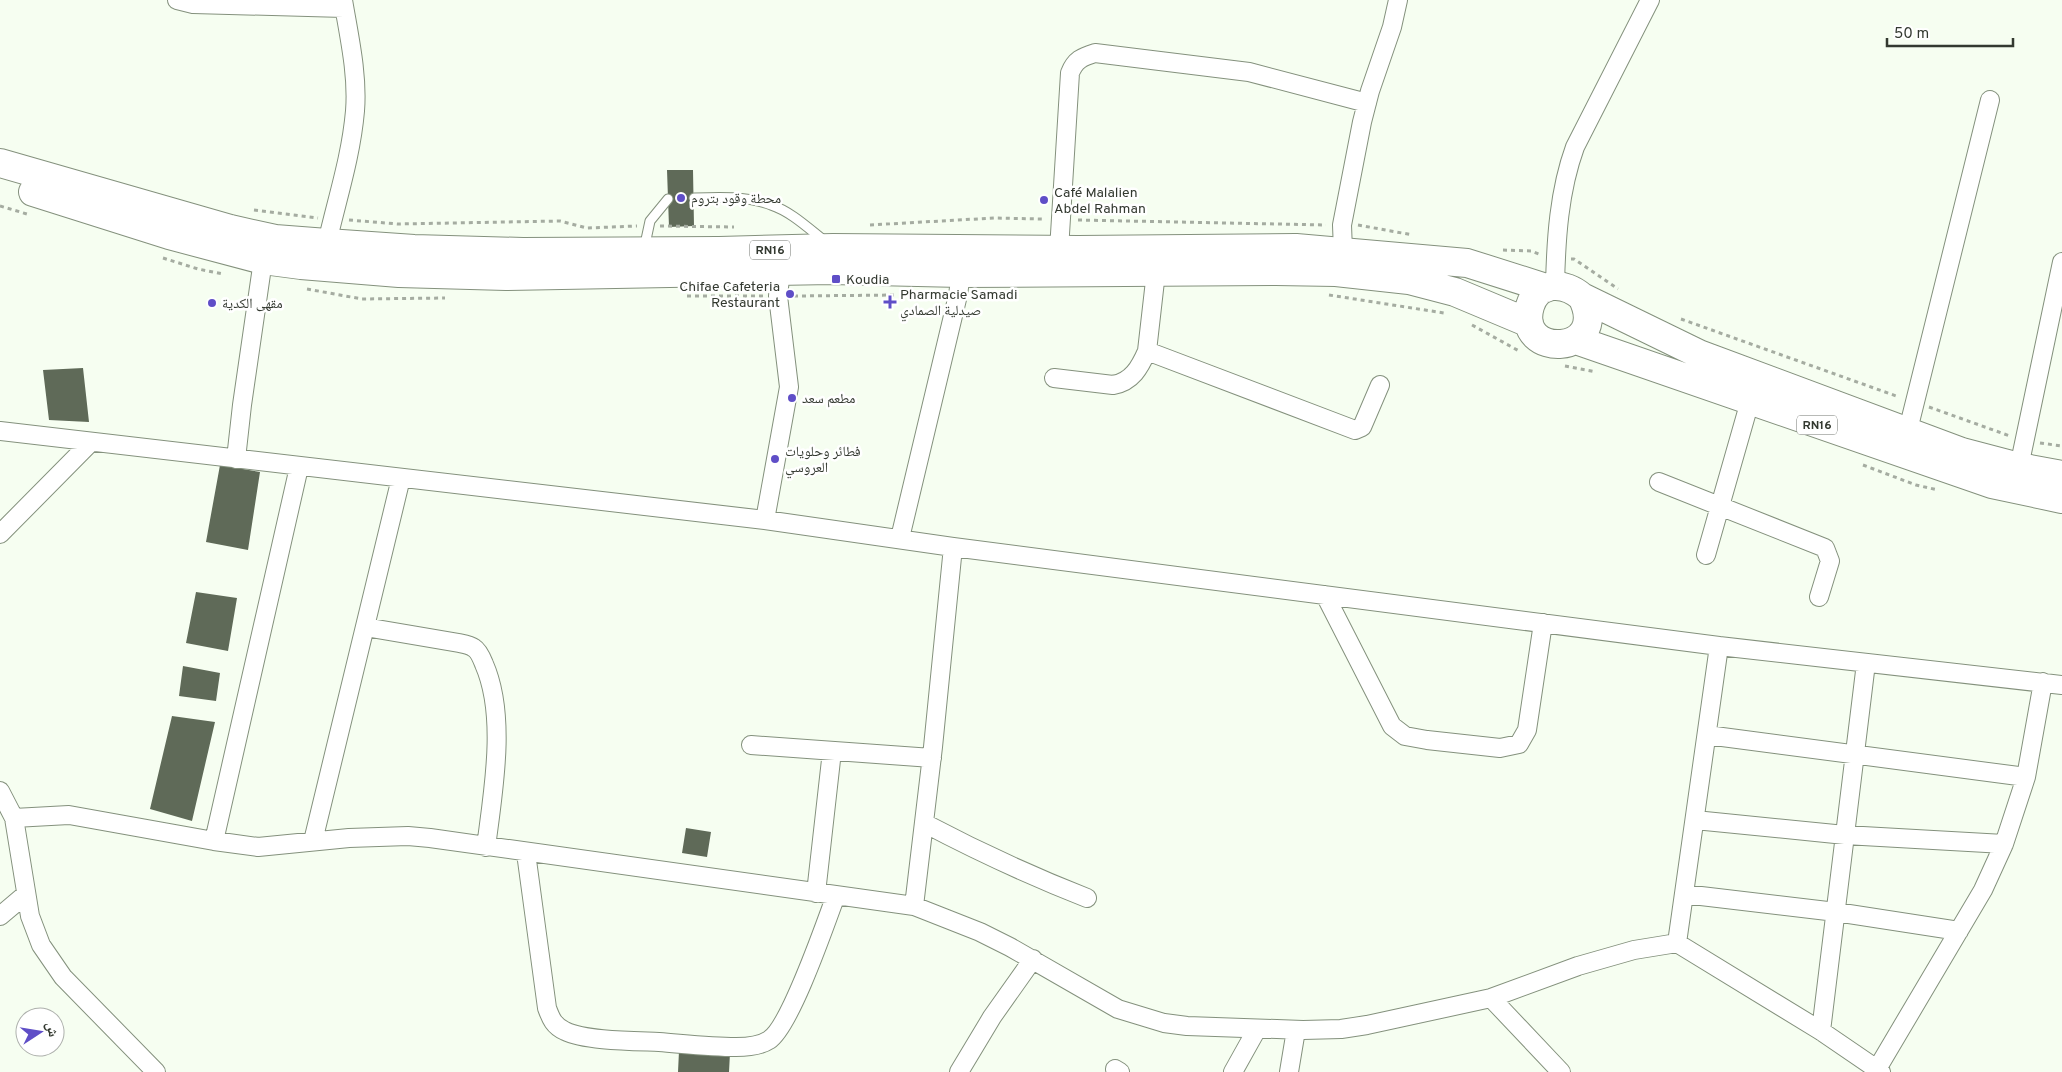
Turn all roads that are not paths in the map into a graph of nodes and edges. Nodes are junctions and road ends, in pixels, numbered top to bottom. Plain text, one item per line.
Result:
1 (177, 0) edge
2 (1398, 0) edge
3 (1650, 0) edge
4 (344, 4) edge
5 (1990, 100) dead end
6 (1367, 103) junction
7 (0, 163) edge
8 (0, 182) edge
9 (694, 198) dead end
10 (668, 199) dead end
11 (327, 244) junction
12 (833, 248) junction
13 (1059, 250) junction
14 (1343, 251) junction
15 (644, 252) junction
16 (263, 260) junction
17 (2062, 262) edge
18 (1156, 272) junction
19 (961, 273) junction
20 (779, 283) junction
21 (1551, 287) junction
22 (1582, 298) junction
23 (1529, 323) junction
24 (1576, 340) junction
25 (1147, 351) junction
26 (1054, 378) dead end
27 (1380, 385) dead end
28 (1750, 401) junction
29 (1908, 430) junction
30 (0, 432) edge
31 (90, 442) junction
32 (236, 460) junction
33 (299, 467) junction
34 (2019, 467) junction
35 (2062, 475) edge
36 (401, 478) junction
37 (1659, 482) dead end
38 (2062, 499) edge
39 (1719, 507) junction
40 (765, 520) junction
41 (0, 534) edge
42 (900, 538) junction
43 (953, 547) junction
44 (1706, 555) dead end
45 (1325, 595) junction
46 (1819, 597) dead end
47 (1543, 623) junction
48 (365, 627) junction
49 (1719, 646) junction
50 (1866, 663) junction
51 (2043, 682) junction
52 (2062, 685) edge
53 (1707, 735) junction
54 (752, 745) dead end
55 (832, 751) junction
56 (1855, 754) junction
57 (932, 758) junction
58 (2026, 777) junction
59 (0, 791) edge
60 (14, 818) junction
61 (1695, 820) junction
62 (924, 823) junction
63 (1846, 835) junction
64 (214, 841) junction
65 (314, 841) junction
66 (2004, 844) junction
67 (486, 847) junction
68 (526, 853) junction
69 (816, 893) junction
70 (1684, 894) junction
71 (25, 895) junction
72 (836, 895) junction
73 (1087, 898) dead end
74 (914, 906) junction
75 (1836, 912) junction
76 (0, 916) edge
77 (1959, 931) junction
78 (1678, 943) junction
79 (1033, 959) junction
80 (1491, 998) junction
81 (1257, 1029) junction
82 (1296, 1030) junction
83 (1821, 1031) junction
84 (1879, 1071) edge
85 (156, 1072) edge
86 (959, 1072) edge
87 (1233, 1072) edge
88 (1289, 1072) edge
89 (1561, 1072) edge

1 - 4 street
2 - 6 street
3 - 21 street
4 - 11 street
5 - 29 street
6 - 13 street
6 - 14 street
7 - 11 highway, RN16
8 - 16 highway, RN16
9 - 12 lane
10 - 15 lane
11 - 15 highway, RN16
12 - 13 highway, RN16
12 - 15 highway, RN16
13 - 14 highway, RN16
14 - 21 highway, RN16
16 - 20 highway, RN16
16 - 32 street
17 - 34 street
18 - 19 highway, RN16
18 - 23 highway, RN16
18 - 25 street
19 - 20 highway, RN16
19 - 42 street
20 - 40 street
21 - 22 highway, RN16
21 - 23 highway
22 - 24 highway
22 - 29 highway, RN16
23 - 24 highway, RN16
24 - 28 highway, RN16
25 - 26 street
25 - 27 street
28 - 38 highway, RN16
28 - 39 street
29 - 34 highway, RN16
30 - 31 street
31 - 32 street
31 - 41 street
32 - 33 street
33 - 36 street
33 - 64 street
34 - 35 highway, RN16
36 - 40 street
36 - 48 street
37 - 39 street
39 - 44 street
39 - 46 street
40 - 42 street
42 - 43 street
43 - 45 street
43 - 57 street
45 - 47 street
45 - 47 street
47 - 49 street
48 - 65 street
48 - 67 street
49 - 50 street
49 - 53 street
50 - 51 street
50 - 56 street
51 - 52 street
51 - 58 street
53 - 56 street
53 - 61 street
54 - 55 street
55 - 57 street
55 - 69 street
56 - 58 street
56 - 63 street
57 - 62 street
58 - 66 street
59 - 60 street
60 - 64 street
60 - 71 street
61 - 63 street
61 - 70 street
62 - 73 street
62 - 74 street
63 - 66 street
63 - 75 street
64 - 65 street
65 - 67 street
66 - 77 street
67 - 68 street
68 - 69 street
68 - 72 street
69 - 72 street
70 - 75 street
70 - 78 street
71 - 76 street
71 - 85 street
72 - 74 street
74 - 79 street
75 - 77 street
75 - 83 street
77 - 84 street
78 - 80 street
78 - 83 street
79 - 81 street
79 - 86 street
80 - 82 street
80 - 89 street
81 - 82 street
81 - 87 street
82 - 88 street
83 - 84 street

